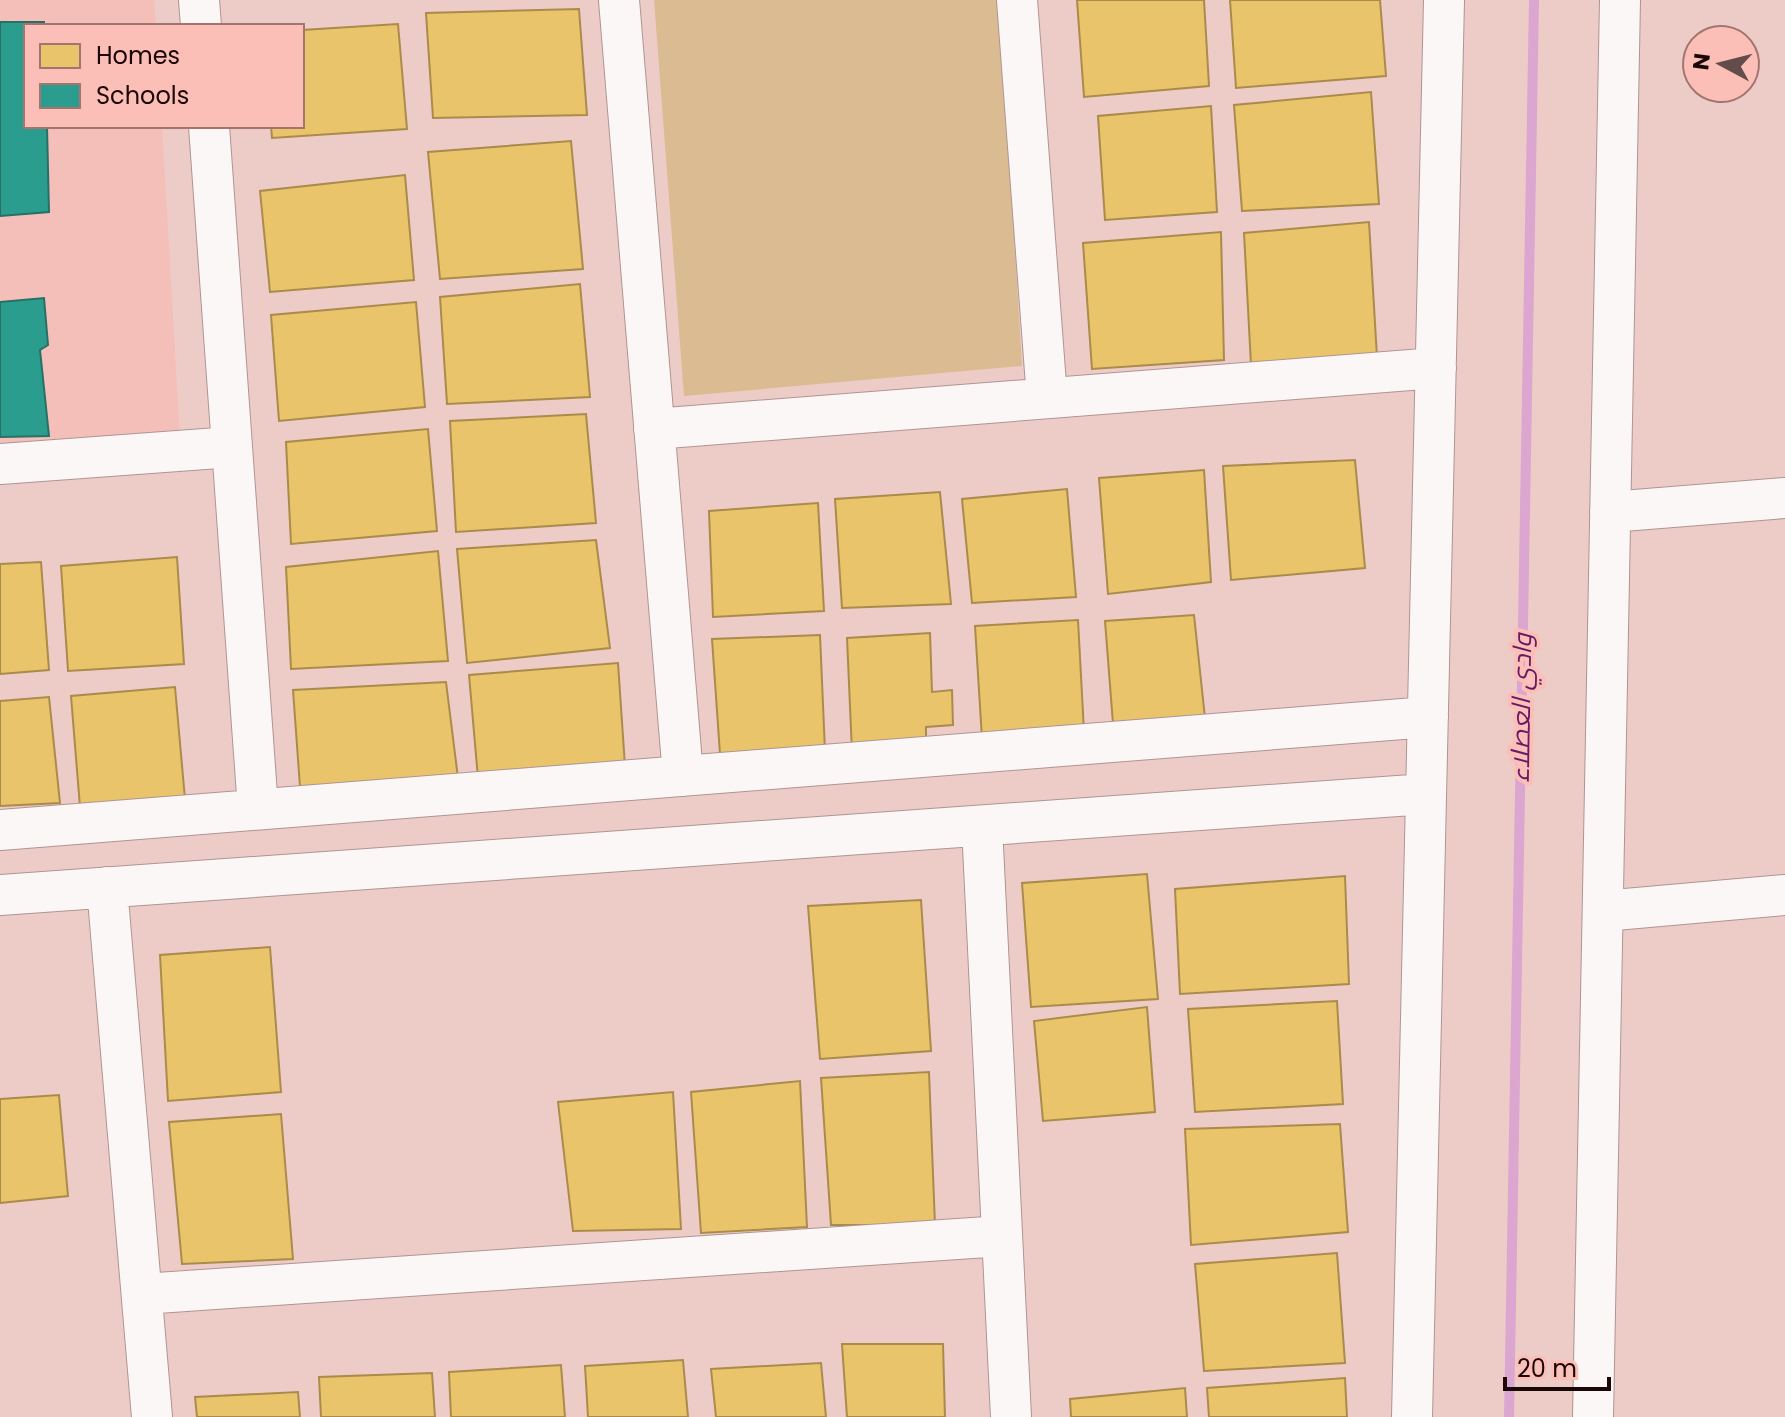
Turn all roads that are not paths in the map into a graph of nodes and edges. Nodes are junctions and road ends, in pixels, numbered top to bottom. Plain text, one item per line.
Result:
1 (199, 0) edge
2 (619, 0) edge
3 (1017, 0) edge
4 (1444, 0) edge
5 (1620, 0) edge
6 (201, 24) edge
7 (209, 128) edge
8 (1436, 368) junction
9 (1047, 398) junction
10 (654, 429) junction
11 (232, 447) junction
12 (0, 464) edge
13 (1785, 498) edge
14 (1610, 512) junction
15 (1428, 717) junction
16 (683, 776) junction
17 (1426, 794) junction
18 (258, 809) junction
19 (982, 826) junction
20 (0, 830) edge
21 (107, 887) junction
22 (0, 895) edge
23 (1785, 895) edge
24 (1603, 911) junction
25 (1002, 1236) junction
26 (142, 1294) junction
27 (152, 1417) edge
28 (1011, 1417) edge
29 (1412, 1417) edge
30 (1593, 1417) edge

1 - 6 street
2 - 10 street
3 - 9 street
4 - 8 street
5 - 14 street
7 - 11 street
8 - 9 street
8 - 15 street
9 - 10 street
10 - 16 street
11 - 12 street
11 - 18 street
13 - 14 street
14 - 24 street
15 - 16 street
15 - 17 street
16 - 18 street
17 - 19 street
17 - 29 street
18 - 20 street
19 - 21 street
19 - 25 street
21 - 22 street
21 - 26 street
23 - 24 street
24 - 30 street
25 - 26 street
25 - 28 street
26 - 27 street

